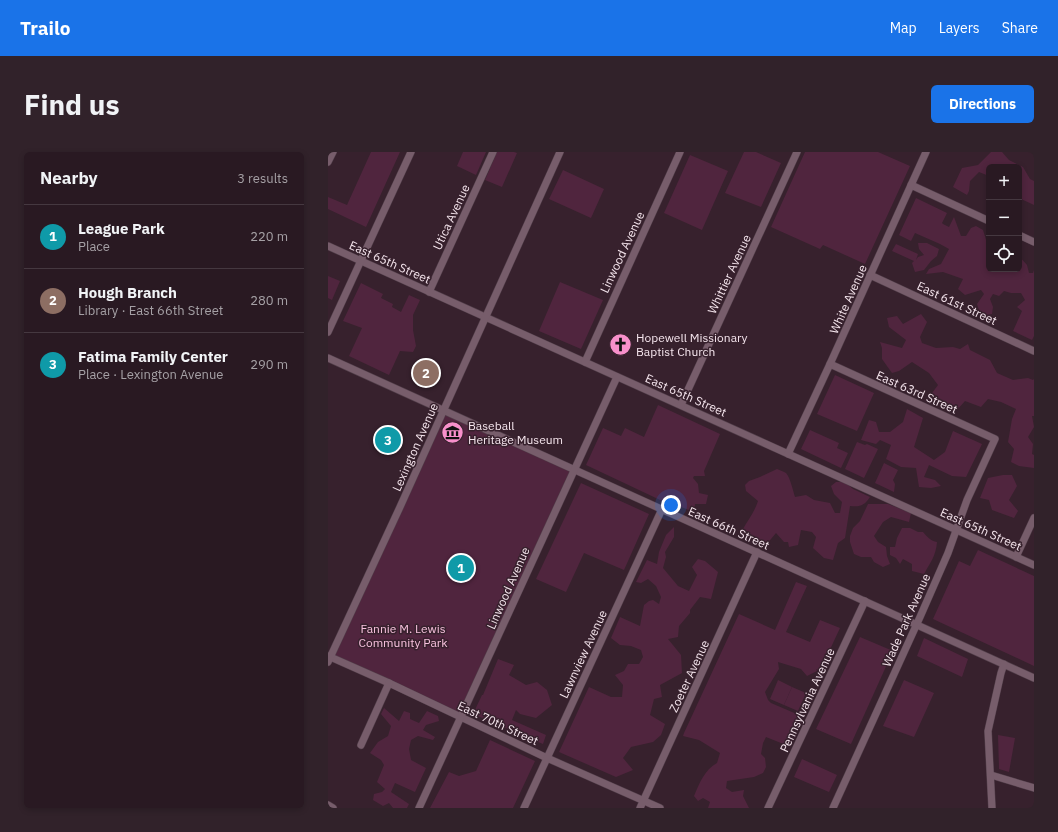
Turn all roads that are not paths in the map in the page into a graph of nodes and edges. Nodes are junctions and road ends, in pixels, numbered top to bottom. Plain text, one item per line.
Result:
1 (333, 152) edge
2 (411, 152) edge
3 (492, 152) edge
4 (560, 152) edge
5 (680, 152) edge
6 (797, 152) edge
7 (926, 152) edge
8 (328, 162) edge
9 (911, 185) junction
10 (986, 220) edge
11 (1021, 236) edge
12 (1034, 242) edge
13 (328, 246) edge
14 (361, 262) junction
15 (870, 276) junction
16 (429, 292) junction
17 (485, 317) junction
18 (328, 332) edge
19 (1034, 351) edge
20 (328, 358) edge
21 (585, 362) junction
22 (830, 364) junction
23 (617, 376) junction
24 (681, 405) junction
25 (443, 410) junction
26 (995, 439) joint
27 (788, 454) junction
28 (575, 470) junction
29 (662, 509) junction
30 (1034, 518) edge
31 (957, 530) junction
32 (757, 552) junction
33 (1016, 557) junction
34 (1034, 565) edge
35 (865, 601) junction
36 (917, 624) junction
37 (329, 659) edge
38 (1004, 664) junction
39 (1034, 678) edge
40 (389, 684) junction
41 (461, 718) junction
42 (361, 744) dead end
43 (548, 758) junction
44 (991, 775) junction
45 (1034, 788) edge
46 (644, 800) junction
47 (328, 806) edge
48 (333, 808) edge
49 (419, 808) edge
50 (524, 808) edge
51 (640, 808) edge
52 (660, 808) edge
53 (768, 808) edge
54 (833, 808) edge
55 (992, 808) edge

1 - 8 street
2 - 14 street
3 - 16 street, Utica Avenue
4 - 17 street, Lexington Avenue
5 - 21 street, Linwood Avenue
6 - 24 street, Whittier Avenue
7 - 9 street, White Avenue
9 - 10 street
9 - 15 street, White Avenue
11 - 12 street
13 - 14 street, East 65th Street
14 - 16 street, East 65th Street
14 - 18 street
15 - 19 street, East 61st Street
15 - 22 street, White Avenue
16 - 17 street, East 65th Street
17 - 21 street, East 65th Street
17 - 25 street, Lexington Avenue
20 - 25 street, East 66th Street
21 - 23 street, East 65th Street
22 - 26 street, East 63rd Street
22 - 27 street, White Avenue
23 - 24 street, East 65th Street
23 - 28 street, Linwood Avenue
24 - 27 street, East 65th Street
25 - 28 street, East 66th Street
25 - 37 street, Lexington Avenue
26 - 31 street, Wade Park Avenue
27 - 31 street, East 65th Street
28 - 29 street, East 66th Street
28 - 41 street, Linwood Avenue
29 - 32 street, East 66th Street
29 - 43 street, Lawnview Avenue
30 - 33 street
31 - 33 street, East 65th Street
31 - 36 street, Wade Park Avenue
32 - 35 street, East 66th Street
32 - 46 street, Zoeter Avenue
33 - 34 street, East 65th Street
35 - 36 street, East 66th Street
35 - 53 street, Pennsylvania Avenue
36 - 38 street, East 66th Street
36 - 54 street, Wade Park Avenue
37 - 40 street, East 70th Street
38 - 39 street, East 66th Street
38 - 44 street
40 - 41 street, East 70th Street
40 - 42 street
41 - 43 street, East 70th Street
41 - 49 street, Linwood Avenue
43 - 46 street, East 70th Street
43 - 50 street, Lawnview Avenue
44 - 45 street
44 - 55 street
46 - 51 street, Zoeter Avenue
46 - 52 street, East 70th Street
47 - 48 street

